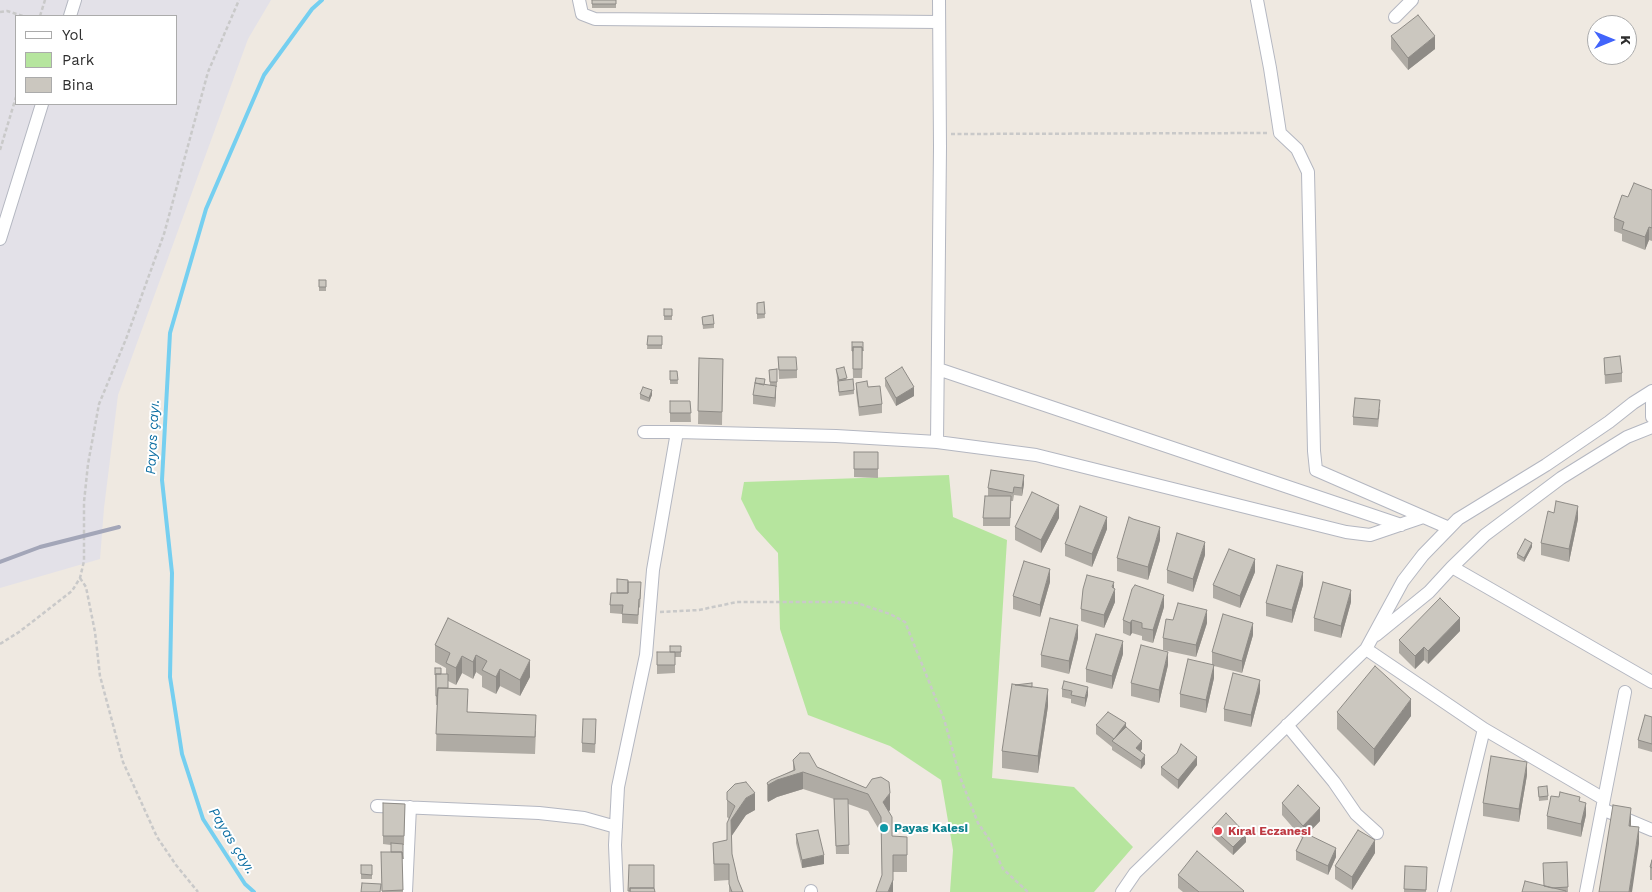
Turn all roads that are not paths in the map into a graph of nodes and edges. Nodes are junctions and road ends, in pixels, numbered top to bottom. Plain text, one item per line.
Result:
1 (75, 0) edge
2 (579, 0) edge
3 (939, 0) edge
4 (1257, 0) edge
5 (1412, 0) edge
6 (70, 15) edge
7 (1395, 17) dead end
8 (939, 22) junction
9 (42, 105) edge
10 (0, 239) edge
11 (938, 370) junction
12 (1652, 390) edge
13 (1652, 403) edge
14 (1652, 417) edge
15 (1652, 427) edge
16 (644, 432) dead end
17 (678, 432) junction
18 (938, 442) junction
19 (1423, 517) junction
20 (1401, 525) junction
21 (1449, 528) junction
22 (1452, 567) junction
23 (1374, 636) junction
24 (1366, 648) junction
25 (1652, 682) edge
26 (1625, 692) dead end
27 (1286, 726) junction
28 (1484, 729) junction
29 (1603, 804) junction
30 (377, 806) dead end
31 (410, 807) junction
32 (616, 827) junction
33 (1652, 830) edge
34 (1377, 833) dead end
35 (406, 892) edge
36 (617, 892) edge
37 (1122, 892) edge
38 (1444, 892) edge
39 (1586, 892) edge

1 - 6 street
2 - 8 street
3 - 8 street
4 - 19 street
5 - 7 street
8 - 11 street
9 - 10 street
11 - 18 street
11 - 20 street
12 - 21 street
13 - 14 street
15 - 22 street
16 - 17 street
17 - 18 street
17 - 32 street
18 - 20 street
19 - 20 street
19 - 21 street
21 - 23 street
22 - 23 street
22 - 25 street
23 - 24 street
24 - 27 street
24 - 28 street
26 - 29 street
27 - 34 street
27 - 37 street
28 - 29 street
28 - 38 street
29 - 33 street
29 - 39 street
30 - 31 street
31 - 32 street
31 - 35 street
32 - 36 street

